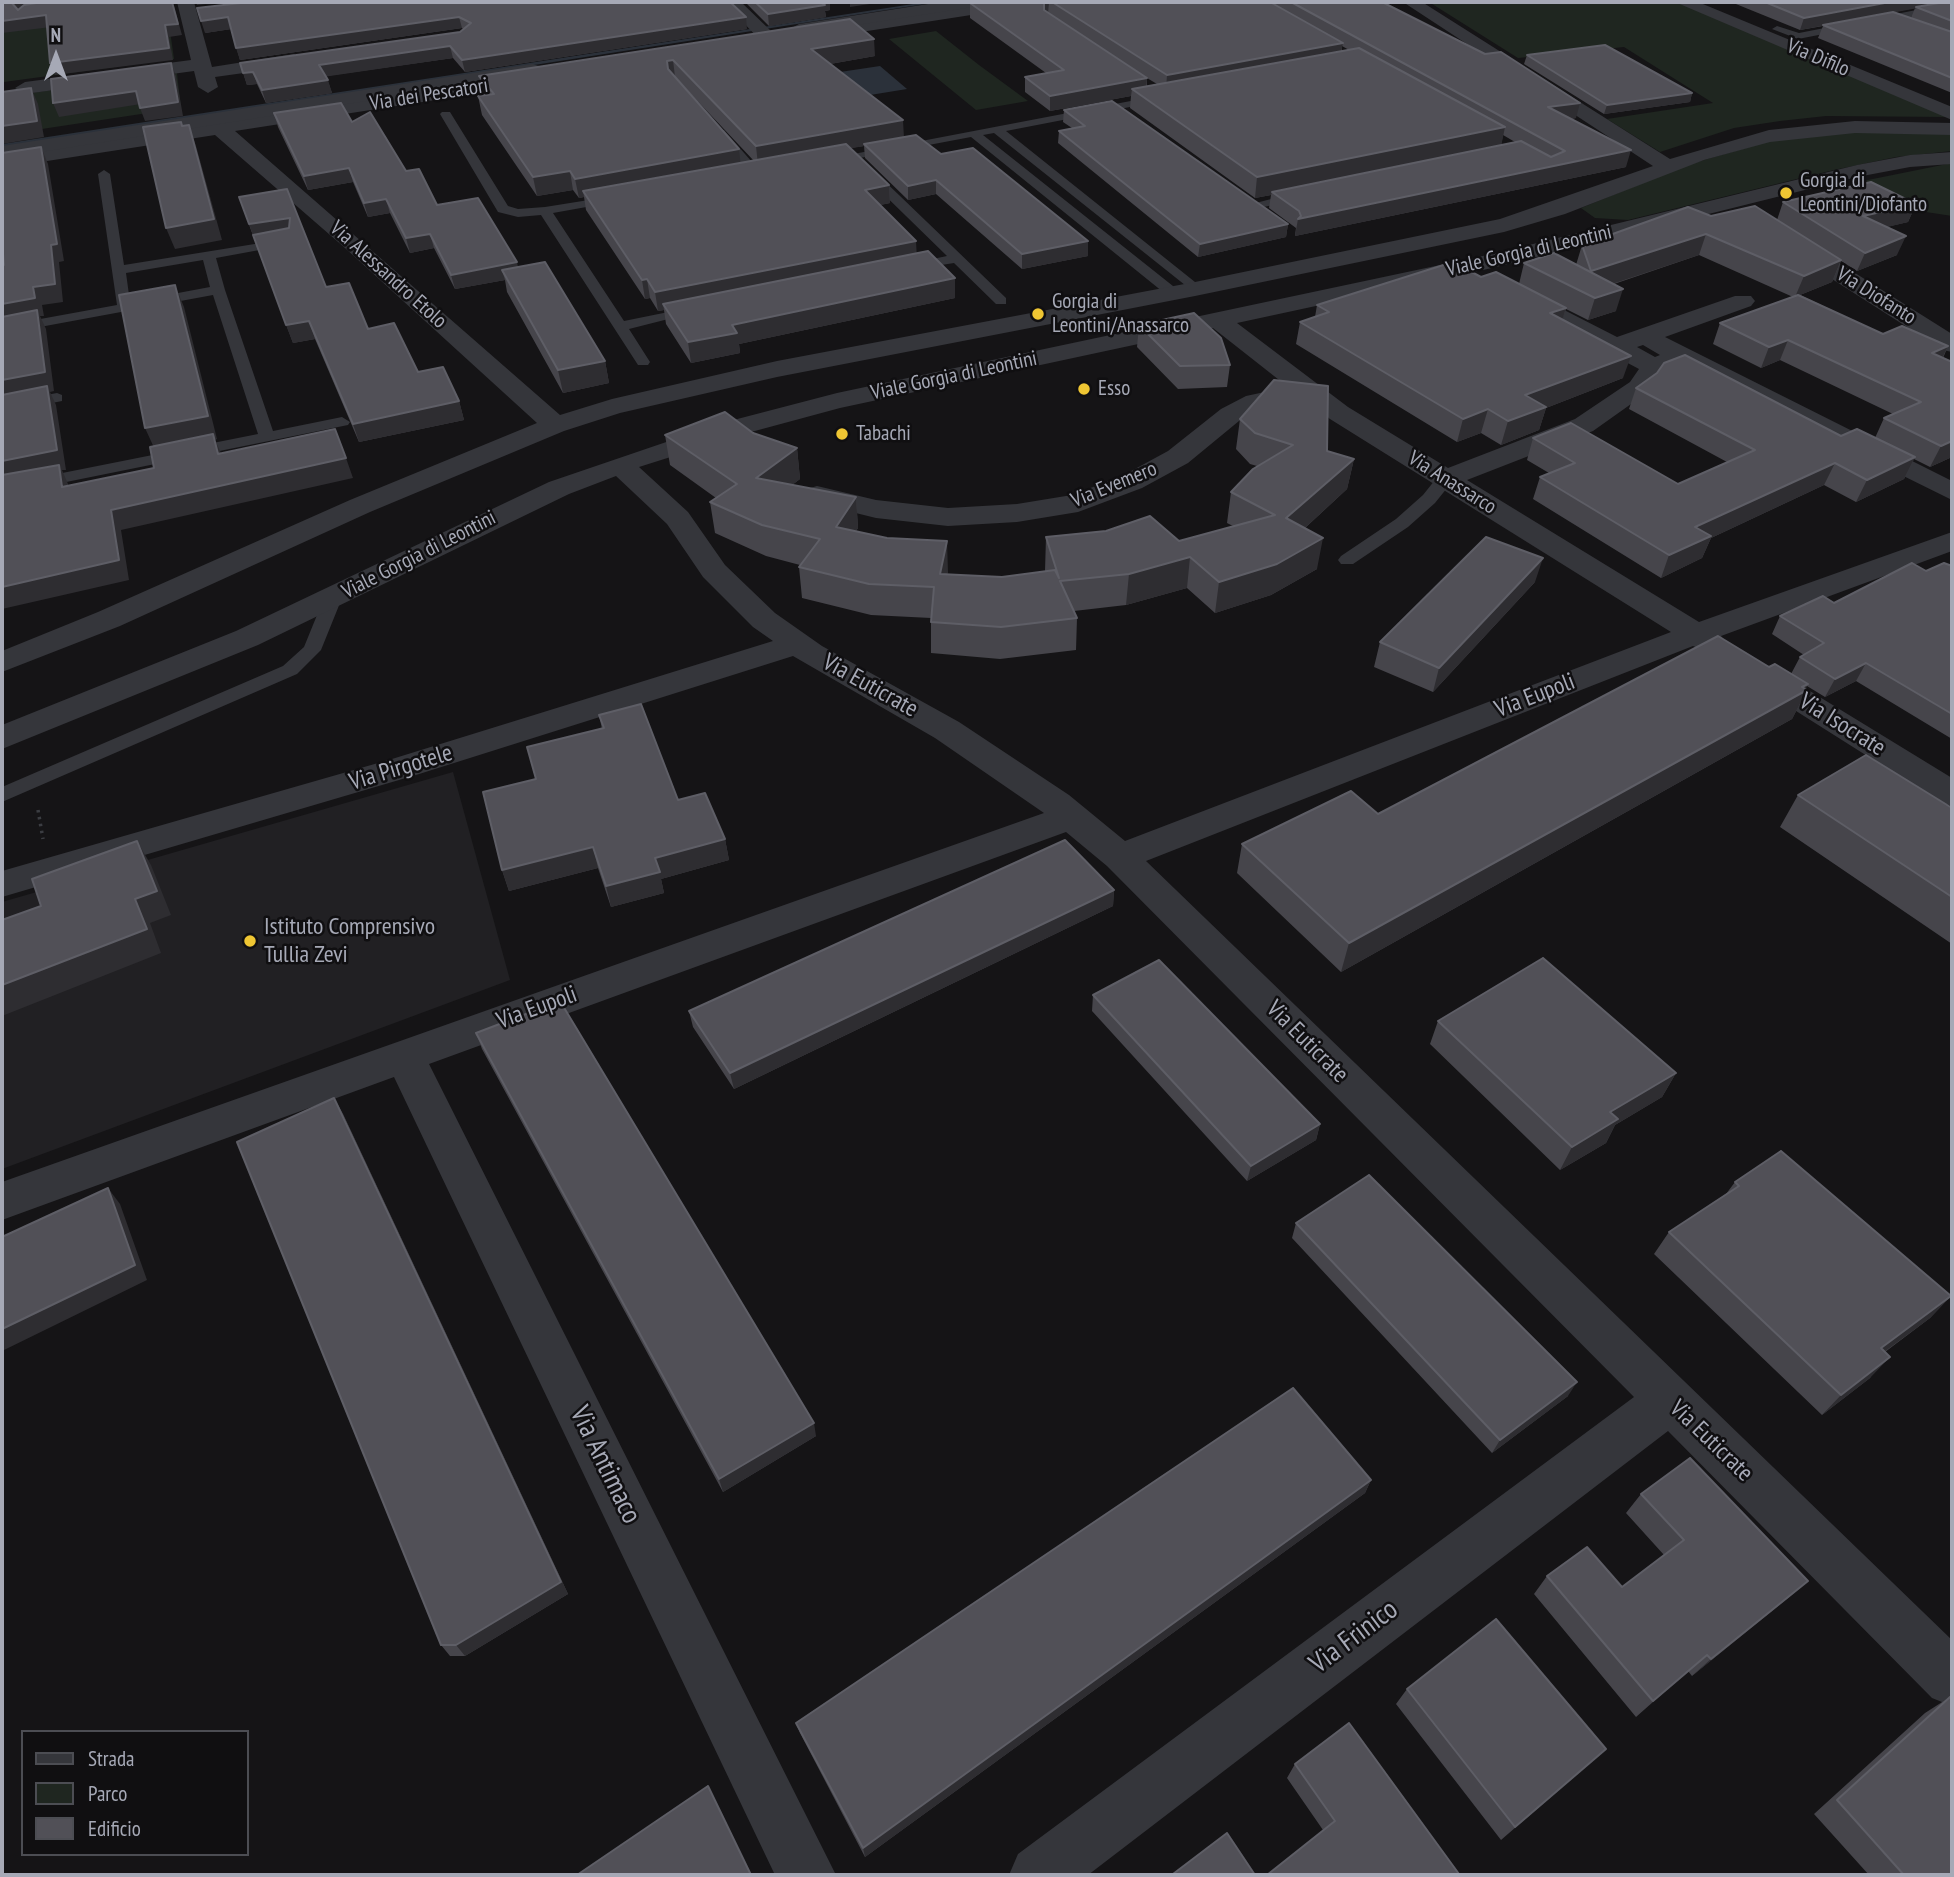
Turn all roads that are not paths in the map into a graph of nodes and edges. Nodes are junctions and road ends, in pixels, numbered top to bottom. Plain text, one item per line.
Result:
1 (732, 2) edge
2 (973, 2) edge
3 (1023, 2) edge
4 (1411, 2) edge
5 (1684, 2) edge
6 (1952, 5) edge
7 (192, 9) edge
8 (1888, 18) junction
9 (1913, 28) edge
10 (1777, 29) edge
11 (754, 35) junction
12 (314, 58) edge
13 (204, 68) junction
14 (553, 71) edge
15 (24, 88) edge
16 (1152, 90) edge
17 (1116, 107) junction
18 (446, 114) dead end
19 (1952, 114) edge
20 (214, 118) junction
21 (711, 122) edge
22 (1137, 122) edge
23 (1952, 129) edge
24 (998, 130) junction
25 (975, 134) junction
26 (2, 152) edge
27 (852, 156) junction
28 (1952, 158) edge
29 (1035, 160) junction
30 (2, 162) edge
31 (816, 162) edge
32 (1013, 164) junction
33 (1669, 167) junction
34 (754, 173) edge
35 (104, 174) dead end
36 (1307, 194) edge
37 (1080, 196) junction
38 (624, 197) edge
39 (1058, 201) junction
40 (1729, 203) junction
41 (545, 211) junction
42 (1753, 218) edge
43 (1271, 219) edge
44 (1126, 233) junction
45 (1776, 233) edge
46 (1104, 237) junction
47 (289, 240) edge
48 (208, 255) junction
49 (955, 259) junction
50 (117, 270) junction
51 (888, 272) edge
52 (1478, 275) edge
53 (218, 290) junction
54 (1184, 291) junction
55 (1001, 300) dead end
56 (1743, 301) dead end
57 (124, 307) junction
58 (714, 307) edge
59 (1217, 320) junction
60 (621, 326) junction
61 (2, 330) edge
62 (942, 336) junction
63 (1645, 337) junction
64 (1952, 345) edge
65 (1617, 346) junction
66 (844, 356) junction
67 (1681, 356) junction
68 (643, 362) dead end
69 (1653, 366) junction
70 (970, 374) junction
71 (1309, 390) junction
72 (876, 393) junction
73 (57, 398) dead end
74 (2, 408) edge
75 (342, 422) edge
76 (555, 425) junction
77 (267, 437) junction
78 (620, 465) junction
79 (1444, 479) junction
80 (2, 490) edge
81 (1952, 492) edge
82 (817, 495) edge
83 (1952, 541) edge
84 (1912, 556) junction
85 (1347, 560) dead end
86 (1942, 572) edge
87 (333, 598) junction
88 (1696, 634) junction
89 (797, 644) junction
90 (2, 662) edge
91 (2, 738) edge
92 (1952, 794) edge
93 (2, 795) edge
94 (1072, 816) junction
95 (1120, 857) junction
96 (2, 884) edge
97 (404, 1055) junction
98 (2, 1201) edge
99 (1668, 1400) junction
100 (1952, 1678) edge
101 (806, 1875) edge
102 (1039, 1875) edge

1 - 11 street
2 - 11 street
3 - 11 street
4 - 33 street
5 - 19 street, Via Difilo
6 - 8 lane
7 - 13 street
8 - 9 lane
8 - 10 lane
12 - 13 street
13 - 15 street
13 - 20 street
14 - 20 street, Via dei Pescatori
16 - 17 lane
17 - 22 lane
17 - 24 lane
18 - 41 lane
20 - 26 street, Via dei Pescatori
20 - 30 street, Via dei Pescatori
20 - 76 street, Via Alessandro Etolo
21 - 34 lane
23 - 33 street, Viale Gorgia di Leontini
24 - 25 lane
24 - 29 lane
25 - 27 lane
25 - 32 lane
27 - 31 lane
27 - 49 lane
28 - 40 street, Viale Gorgia di Leontini
29 - 32 lane
29 - 37 lane
32 - 39 lane
33 - 54 street, Viale Gorgia di Leontini
35 - 50 lane
36 - 43 lane
37 - 39 lane
37 - 44 lane
38 - 41 lane
39 - 46 lane
40 - 42 street
40 - 59 street, Viale Gorgia di Leontini
41 - 60 lane
44 - 46 lane
44 - 54 lane
45 - 64 street, Via Diofanto
46 - 54 lane
47 - 48 lane
48 - 50 lane
48 - 53 lane
49 - 51 lane
49 - 55 lane
50 - 57 lane
52 - 65 street
53 - 57 lane
53 - 77 lane
54 - 62 street, Viale Gorgia di Leontini
56 - 63 street
57 - 61 lane
58 - 60 lane
59 - 70 street, Viale Gorgia di Leontini
59 - 71 street, Via Anassarco
60 - 68 lane
62 - 66 street, Viale Gorgia di Leontini
62 - 70 street
63 - 65 street
63 - 67 street
65 - 69 street
66 - 72 street
66 - 76 street, Viale Gorgia di Leontini
67 - 69 street
67 - 81 street
69 - 79 street
70 - 72 street, Viale Gorgia di Leontini
71 - 79 street, Via Anassarco
71 - 82 street, Via Evemero
72 - 78 street, Viale Gorgia di Leontini
73 - 74 lane
75 - 77 lane
76 - 90 street, Viale Gorgia di Leontini
77 - 80 lane
78 - 87 street, Viale Gorgia di Leontini
78 - 89 street, Via Euticrate
79 - 85 lane
79 - 88 street, Via Anassarco
83 - 84 street, Via Eupoli
84 - 86 street
84 - 88 street, Via Eupoli
87 - 91 street, Viale Gorgia di Leontini
87 - 93 lane
88 - 92 street, Via Isocrate
88 - 95 street, Via Eupoli
89 - 94 street, Via Euticrate
89 - 96 street, Via Pirgotele
94 - 95 street, Via Euticrate
94 - 97 street, Via Eupoli
95 - 99 street, Via Euticrate
97 - 98 street, Via Eupoli
97 - 101 street, Via Antimaco
99 - 100 street, Via Euticrate
99 - 102 street, Via Frinico

